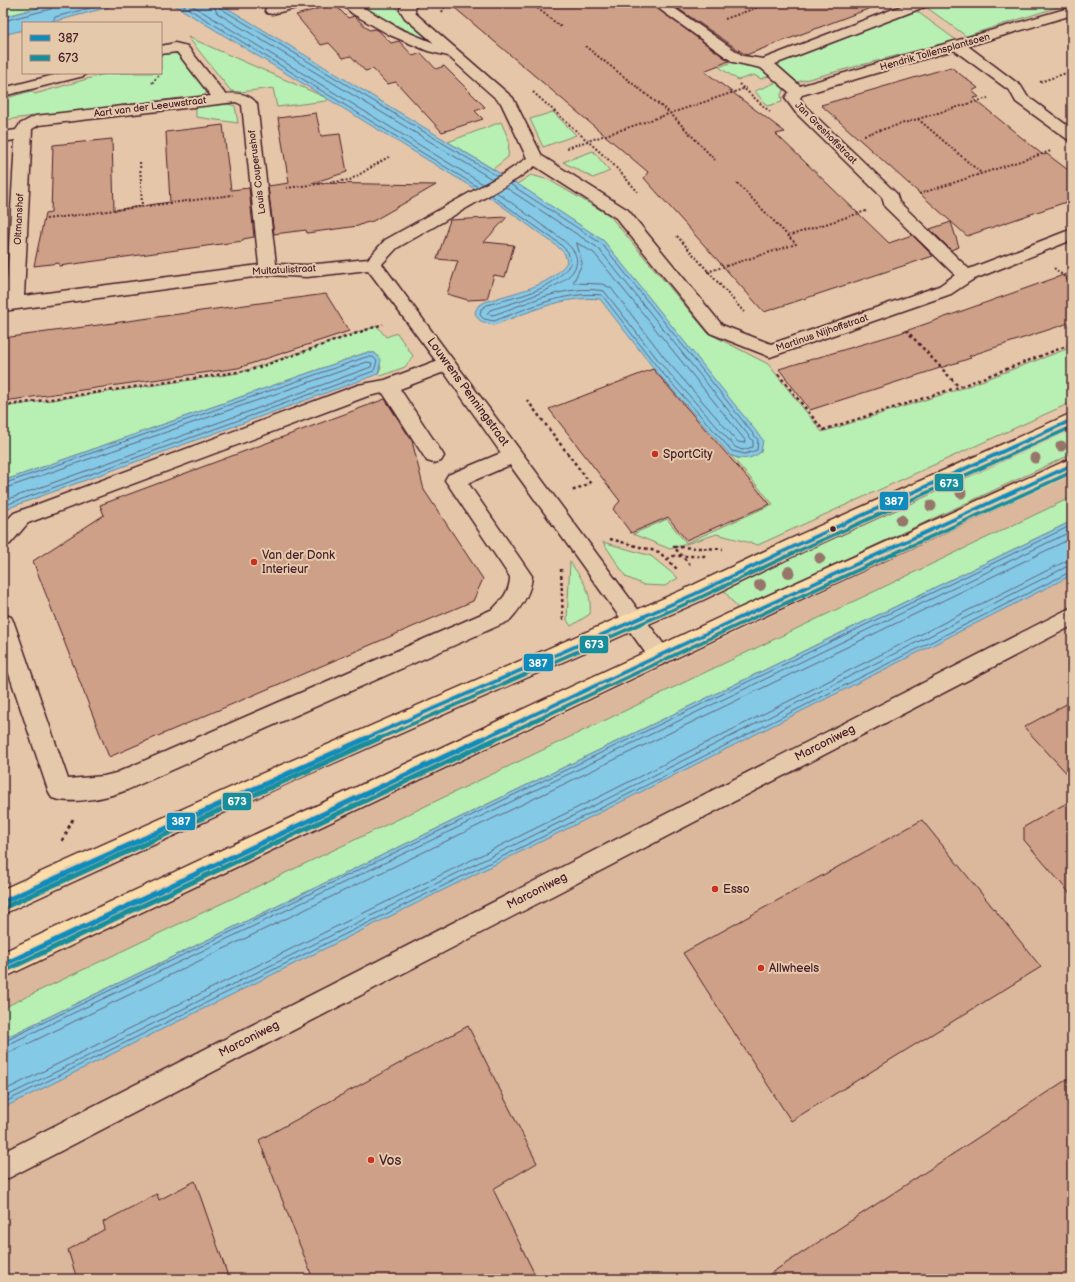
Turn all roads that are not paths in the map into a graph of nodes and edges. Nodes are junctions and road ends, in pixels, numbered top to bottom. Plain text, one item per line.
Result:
1 (299, 3) edge
2 (347, 3) edge
3 (408, 3) edge
4 (658, 3) edge
5 (922, 3) edge
6 (898, 6) edge
7 (272, 10) dead end
8 (1072, 11) edge
9 (958, 46) junction
10 (162, 50) edge
11 (454, 54) junction
12 (764, 63) junction
13 (75, 74) edge
14 (3, 92) edge
15 (797, 92) junction
16 (221, 99) junction
17 (23, 134) junction
18 (1072, 136) edge
19 (3, 137) edge
20 (534, 159) junction
21 (1072, 234) edge
22 (373, 264) junction
23 (268, 269) junction
24 (966, 276) junction
25 (9, 304) edge
26 (448, 364) junction
27 (388, 386) junction
28 (1072, 420) edge
29 (514, 455) junction
30 (434, 456) dead end
31 (1072, 464) edge
32 (3, 538) edge
33 (1072, 616) edge
34 (633, 622) junction
35 (3, 624) edge
36 (660, 656) junction
37 (3, 902) edge
38 (3, 965) edge
39 (3, 1167) edge

1 - 7 street
2 - 11 street
3 - 11 street
4 - 12 street
5 - 6 street
6 - 12 street
8 - 9 street, Hendrik Tollensplantsoen
9 - 15 street, Hendrik Tollensplantsoen
9 - 18 street
10 - 16 street, Aart van der Leeuwstraat
11 - 20 street
12 - 15 street, Jan Greshoffstraat
13 - 14 street
15 - 24 street, Jan Greshoffstraat
16 - 17 street, Aart van der Leeuwstraat
16 - 23 street, Louis Couperushof
17 - 19 street
17 - 25 street, Oltmanshof
20 - 22 street
20 - 24 street, Martinus Nijhoffstraat
21 - 24 street, Martinus Nijhoffstraat
22 - 23 street, Multatulistraat
22 - 26 street, Louwrens Penningstraat
23 - 25 street, Multatulistraat
26 - 27 street
26 - 29 street, Louwrens Penningstraat
27 - 30 street
27 - 32 street
28 - 34 main road
29 - 34 street, Louwrens Penningstraat
29 - 35 street
31 - 36 main road
33 - 39 street, Marconiweg
34 - 36 street, Louwrens Penningstraat
34 - 37 main road
36 - 38 main road

